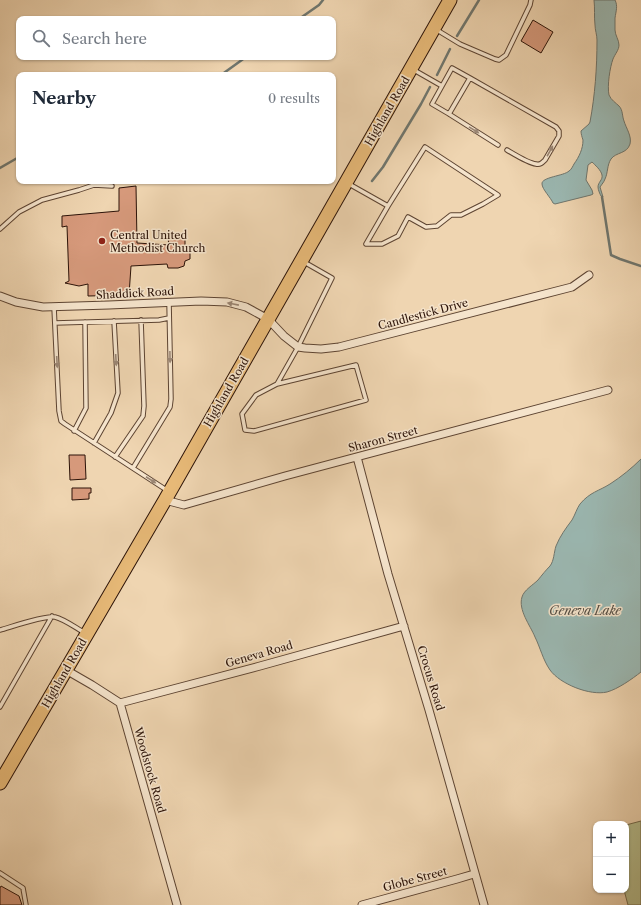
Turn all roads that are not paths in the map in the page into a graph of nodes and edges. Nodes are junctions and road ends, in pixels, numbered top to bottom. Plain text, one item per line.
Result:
1 (450, 0) edge
2 (531, 0) edge
3 (434, 28) junction
4 (411, 69) junction
5 (470, 78) junction
6 (442, 86) junction
7 (449, 114) junction
8 (498, 145) dead end
9 (507, 150) dead end
10 (347, 182) junction
11 (112, 186) dead end
12 (388, 206) junction
13 (0, 229) edge
14 (302, 260) junction
15 (589, 276) dead end
16 (0, 296) edge
17 (169, 302) junction
18 (54, 306) junction
19 (169, 318) junction
20 (268, 319) junction
21 (141, 320) junction
22 (114, 321) junction
23 (85, 322) junction
24 (55, 323) junction
25 (298, 347) junction
26 (277, 384) junction
27 (608, 390) dead end
28 (74, 430) junction
29 (94, 443) junction
30 (115, 457) junction
31 (357, 457) junction
32 (133, 468) junction
33 (167, 496) junction
34 (52, 616) junction
35 (404, 626) junction
36 (0, 630) edge
37 (87, 633) junction
38 (66, 670) junction
39 (120, 703) junction
40 (0, 707) edge
41 (0, 783) edge
42 (0, 873) edge
43 (474, 874) junction
44 (26, 905) edge
45 (177, 905) edge
46 (362, 905) edge
47 (484, 905) edge

1 - 3 highway, Highland Road
2 - 3 lane
3 - 4 highway, Highland Road
4 - 6 lane
4 - 10 highway, Highland Road
5 - 6 lane
5 - 7 lane
9 -> 5 lane
6 - 7 lane
7 -> 8 lane
10 - 12 lane
10 - 14 highway, Highland Road
11 - 13 lane
12 - 12 lane
14 - 20 highway, Highland Road
14 - 25 lane
15 - 25 street, Candlestick Drive
16 - 18 street, Shaddick Road
17 - 18 street, Shaddick Road
17 - 19 lane
20 -> 17 street, Shaddick Road
18 - 24 lane
19 - 21 lane
19 -> 32 lane
20 - 25 street
20 - 33 highway, Highland Road
21 - 22 lane
21 - 30 lane
22 - 23 lane
22 -> 29 lane
23 - 24 lane
23 - 28 lane
24 -> 28 lane
25 - 26 lane
26 - 26 lane
27 - 31 street, Sharon Street
28 - 29 lane
29 - 30 lane
30 - 32 lane
31 - 33 street, Sharon Street
31 - 35 street, Crocus Road
32 -> 33 lane
33 - 37 highway, Highland Road
34 - 36 lane
34 - 37 lane
34 - 40 lane
35 - 39 street, Geneva Road
35 - 43 street, Crocus Road
37 - 38 highway, Highland Road
38 - 39 street
38 - 41 highway, Highland Road
39 - 45 street, Woodstock Road
42 - 44 lane
43 - 46 street, Globe Street
43 - 47 street, Crocus Road

